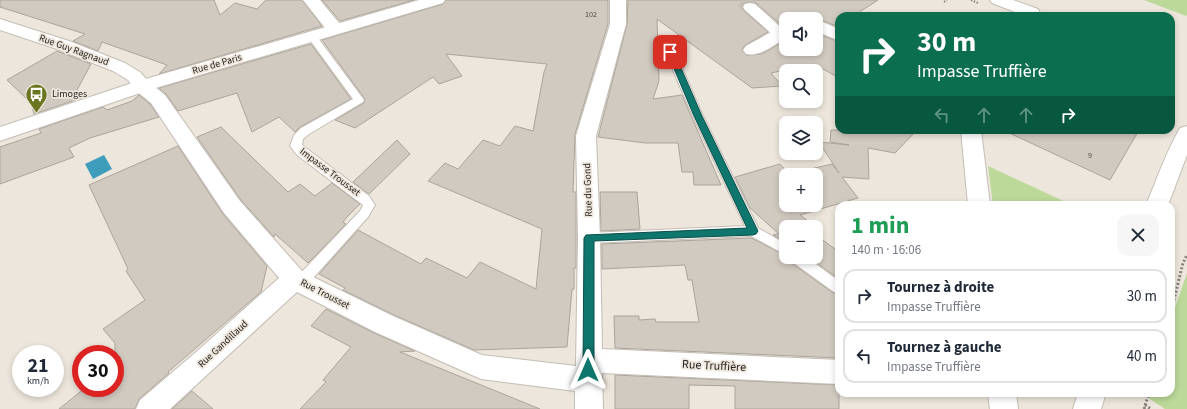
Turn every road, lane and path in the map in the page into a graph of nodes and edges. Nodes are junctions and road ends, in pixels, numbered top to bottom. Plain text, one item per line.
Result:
1 (311, 0) edge
2 (437, 0) edge
3 (618, 0) edge
4 (998, 0) edge
5 (750, 6) tunnel mouth
6 (1035, 10) edge
7 (0, 24) edge
8 (823, 28) edge
9 (335, 29) junction
10 (779, 29) edge
11 (779, 34) edge
12 (835, 34) edge
13 (312, 36) junction
14 (752, 50) dead end
15 (670, 52) dead end
16 (142, 86) junction
17 (1187, 133) edge
18 (0, 134) edge
19 (971, 134) edge
20 (979, 201) edge
21 (1159, 201) edge
22 (753, 231) junction
23 (589, 238) junction
24 (779, 246) edge
25 (1187, 255) edge
26 (806, 264) edge
27 (298, 280) junction
28 (835, 285) edge
29 (1175, 296) edge
30 (588, 370) junction
31 (835, 372) edge
32 (1002, 397) edge
33 (1148, 397) edge
34 (1144, 407) edge
35 (150, 409) edge
36 (589, 409) edge
37 (1004, 409) edge
38 (1151, 409) edge

1 - 9 street
2 - 9 street, Rue de Paris
3 - 23 street, Rue du Gond
4 - 6 street
5 - 10 street
7 - 16 street, Rue Guy Ragnaud
8 - 12 street
9 - 13 street, Rue de Paris
11 - 14 street
13 - 16 street, Rue de Paris
13 - 27 lane, Impasse Trousset
15 - 22 lane
16 - 18 street, Rue de Paris
16 - 27 street, Rue Trousset
17 - 21 street
19 - 20 street
22 - 23 lane
22 - 24 lane
23 - 30 street, Rue du Gond
25 - 29 path
26 - 28 lane
27 - 30 street, Rue Trousset
27 - 35 street, Rue Gandillaud
30 - 31 street, Rue Truffière
30 - 36 street, Rue du Gond
32 - 37 street
33 - 34 path
34 - 38 path

